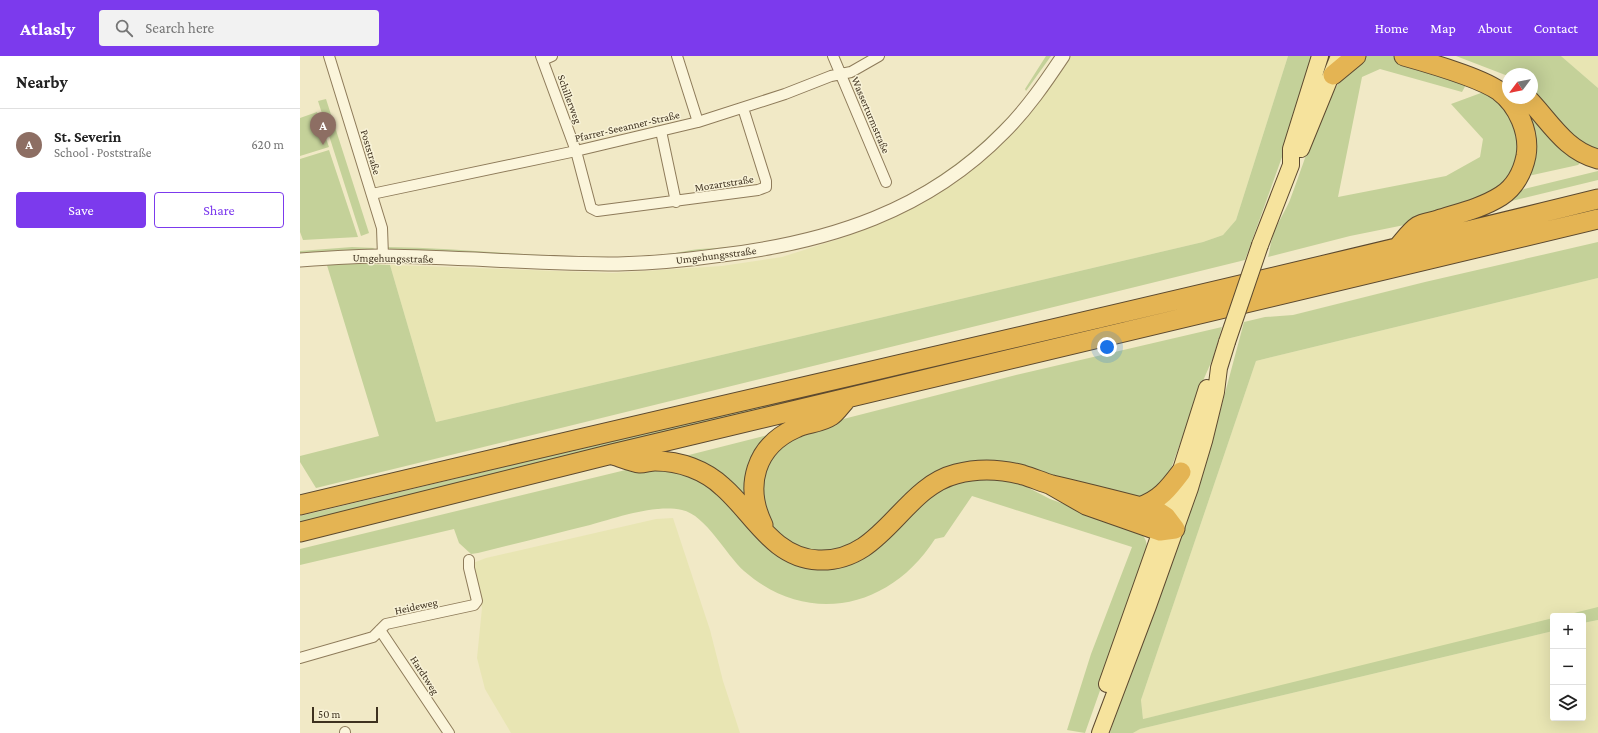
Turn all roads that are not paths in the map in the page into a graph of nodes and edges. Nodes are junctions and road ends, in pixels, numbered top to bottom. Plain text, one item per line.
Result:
1 (329, 56) edge
2 (677, 56) edge
3 (833, 56) edge
4 (879, 56) edge
5 (1063, 56) edge
6 (1320, 56) edge
7 (1339, 56) edge
8 (1356, 56) edge
9 (1404, 56) edge
10 (1434, 56) edge
11 (545, 57) edge
12 (840, 73) junction
13 (1333, 75) junction
14 (1502, 82) edge
15 (1532, 104) edge
16 (743, 108) junction
17 (698, 122) junction
18 (661, 131) junction
19 (576, 151) junction
20 (1598, 159) edge
21 (1291, 165) junction
22 (886, 182) dead end
23 (372, 194) junction
24 (1598, 199) edge
25 (676, 202) junction
26 (1598, 219) edge
27 (1397, 248) junction
28 (383, 256) junction
29 (300, 260) edge
30 (1219, 368) junction
31 (847, 399) junction
32 (612, 454) junction
33 (1181, 472) junction
34 (1051, 484) junction
35 (300, 505) edge
36 (1139, 506) junction
37 (1167, 526) junction
38 (300, 532) edge
39 (769, 537) junction
40 (469, 560) dead end
41 (380, 630) junction
42 (300, 658) edge
43 (1096, 728) edge
44 (448, 733) edge

1 - 23 street, Poststraße
2 - 17 street
3 - 12 street, Wasserturmstraße
4 - 12 street, Pfarrer-Seeanner-Straße
5 - 28 street, Umgehungsstraße
6 - 21 main road
7 - 13 main road
8 - 13 highway
9 - 27 highway
10 - 14 highway
11 - 19 street, Schillerweg
12 - 16 street, Pfarrer-Seeanner-Straße
12 - 22 street, Wasserturmstraße
13 - 21 main road
15 - 20 highway
16 - 17 street, Pfarrer-Seeanner-Straße
16 - 25 street, Mozartstraße
17 - 18 street, Pfarrer-Seeanner-Straße
18 - 19 street, Pfarrer-Seeanner-Straße
18 - 25 street
19 - 23 street, Pfarrer-Seeanner-Straße
19 - 25 street, Mozartstraße
21 - 30 main road, bridge
23 - 28 street, Poststraße
24 - 27 highway
26 - 31 highway
27 - 35 highway
28 - 29 street, Umgehungsstraße
30 - 33 main road
30 - 37 main road
31 - 32 highway
31 - 39 highway
32 - 38 highway
32 - 39 highway
33 - 36 highway
33 - 37 main road
34 - 36 highway
34 - 37 highway
34 - 39 highway
36 - 37 highway
37 - 43 main road
40 - 41 street, Heideweg
41 - 42 street, Heideweg
41 - 44 street, Hardtweg

